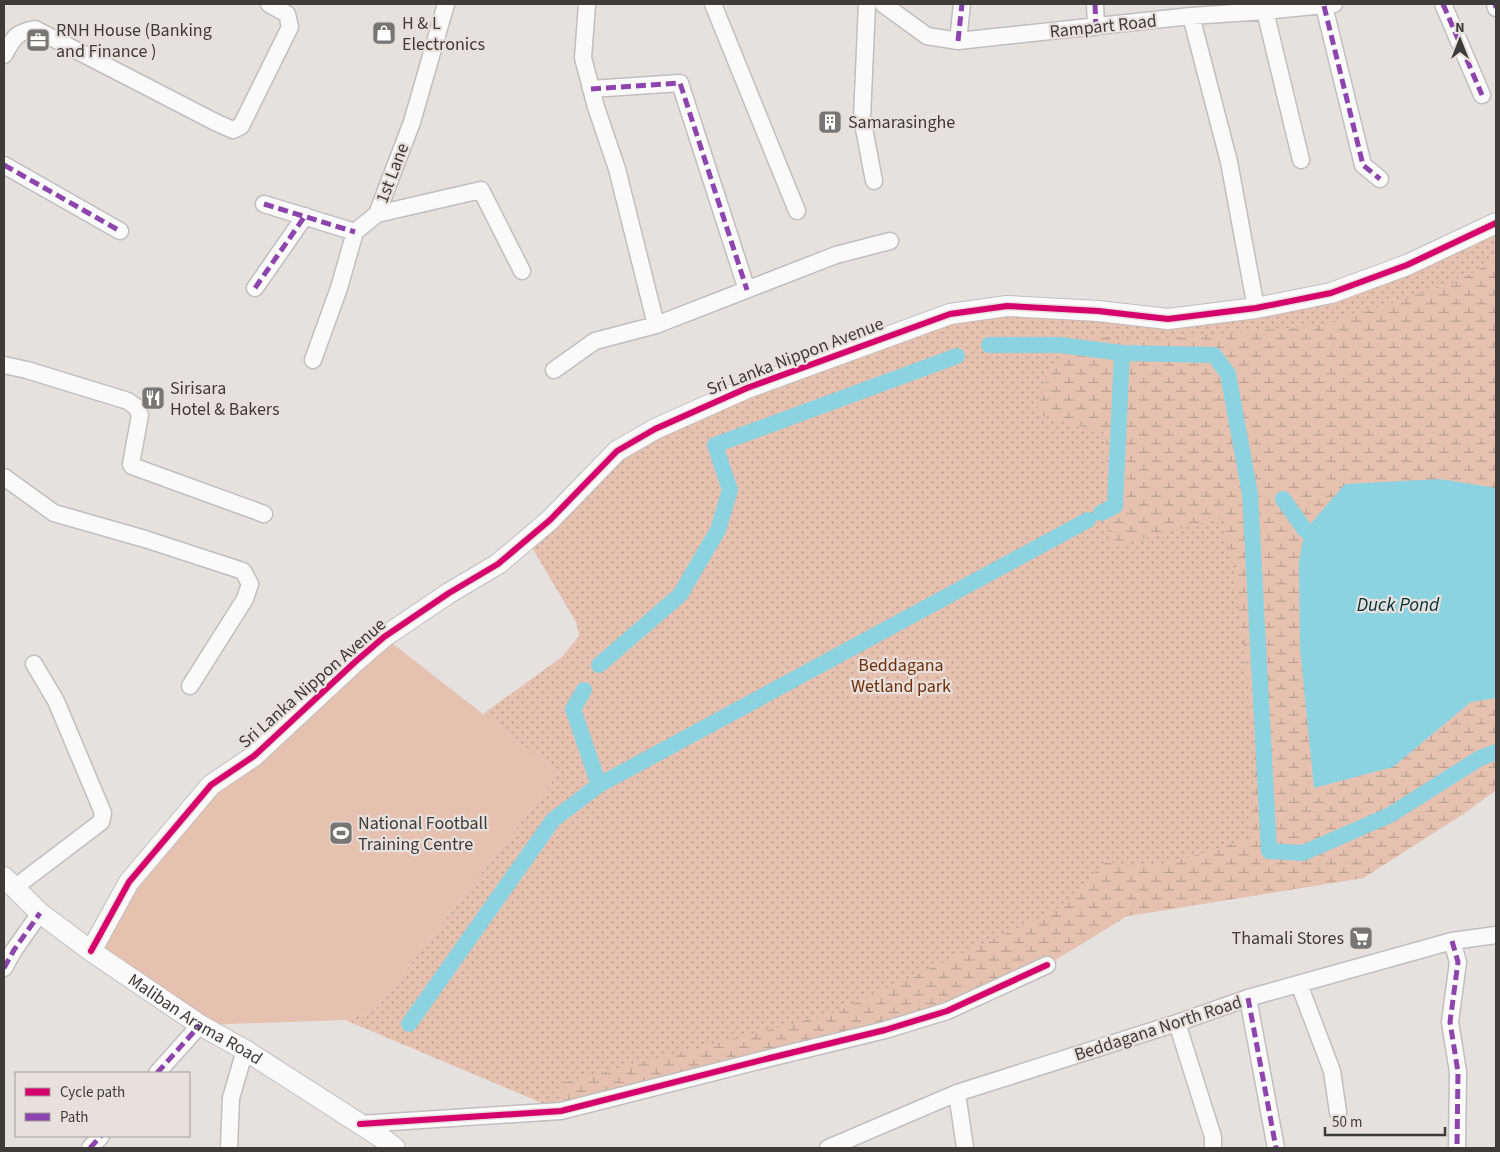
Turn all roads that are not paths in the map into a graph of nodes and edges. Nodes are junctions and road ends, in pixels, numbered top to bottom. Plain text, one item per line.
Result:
1 (269, 4) edge
2 (446, 4) edge
3 (587, 4) edge
4 (713, 4) edge
5 (867, 4) edge
6 (884, 4) edge
7 (962, 4) edge
8 (1095, 4) edge
9 (1444, 4) edge
10 (1495, 4) edge
11 (1329, 5) edge
12 (1496, 8) edge
13 (1265, 11) junction
14 (1191, 16) junction
15 (1096, 27) junction
16 (958, 41) junction
17 (4, 55) edge
18 (591, 89) junction
19 (1482, 95) dead end
20 (1301, 160) dead end
21 (4, 165) edge
22 (1380, 179) dead end
23 (874, 181) dead end
24 (264, 204) dead end
25 (797, 210) dead end
26 (377, 214) junction
27 (305, 216) junction
28 (1496, 223) edge
29 (120, 231) dead end
30 (355, 232) junction
31 (890, 241) dead end
32 (522, 271) dead end
33 (255, 288) dead end
34 (747, 290) junction
35 (1256, 308) junction
36 (656, 325) junction
37 (313, 360) dead end
38 (4, 365) edge
39 (554, 370) dead end
40 (4, 478) edge
41 (264, 514) dead end
42 (34, 664) dead end
43 (190, 686) dead end
44 (9, 882) edge
45 (40, 913) junction
46 (1496, 935) edge
47 (1452, 941) junction
48 (91, 951) junction
49 (1047, 965) dead end
50 (4, 968) edge
51 (1299, 984) junction
52 (1248, 998) junction
53 (1176, 1024) junction
54 (200, 1025) junction
55 (245, 1050) junction
56 (158, 1072) edge
57 (957, 1093) junction
58 (1338, 1112) dead end
59 (360, 1124) junction
60 (100, 1137) edge
61 (384, 1145) edge
62 (90, 1148) edge
63 (229, 1148) edge
64 (828, 1148) edge
65 (965, 1148) edge
66 (1213, 1148) edge
67 (1276, 1148) edge
68 (1457, 1148) edge

1 - 17 street
2 - 26 street, 1st Lane
3 - 18 street
4 - 25 street
5 - 23 street
6 - 16 street, Rampart Road
7 - 16 street
8 - 15 street
9 - 19 street
10 - 12 street
11 - 13 street, Rampart Road
11 - 22 street
13 - 14 street, Rampart Road
13 - 20 street
14 - 15 street, Rampart Road
14 - 35 street
15 - 16 street, Rampart Road
18 - 34 street
18 - 36 street
21 - 29 street
24 - 27 street
26 - 30 street, 1st Lane
26 - 32 street
27 - 30 street
27 - 33 street
28 - 35 street, Sri Lanka Nippon Avenue
30 - 37 street
31 - 34 street
34 - 36 street
35 - 48 street, Sri Lanka Nippon Avenue
36 - 39 street
38 - 41 street
40 - 43 street
42 - 44 street
44 - 45 street, Maliban Arama Road
45 - 48 street, Maliban Arama Road
45 - 50 street
46 - 47 street, Beddagana North Road
47 - 51 street, Beddagana North Road
47 - 68 street
48 - 54 street, Maliban Arama Road
49 - 59 street
51 - 52 street, Beddagana North Road
51 - 58 street
52 - 53 street, Beddagana North Road
52 - 67 street
53 - 57 street, Beddagana North Road
53 - 66 street
54 - 55 street, Maliban Arama Road
54 - 56 street
55 - 59 street, Maliban Arama Road
55 - 63 street
57 - 64 street, Beddagana North Road
57 - 65 street
59 - 61 street, Maliban Arama Road
60 - 62 street

